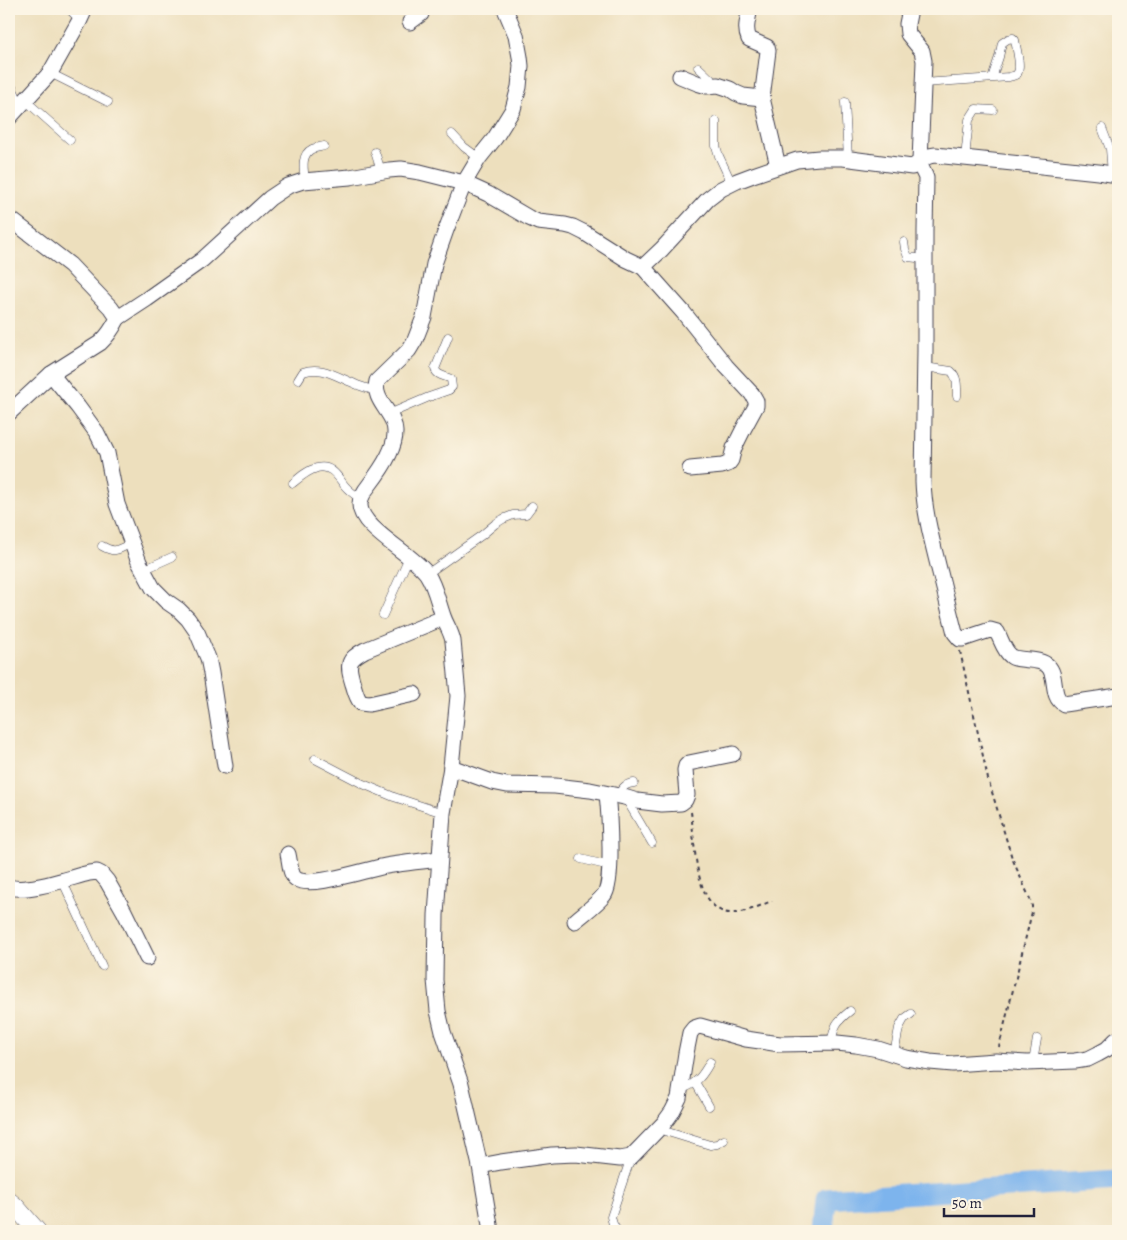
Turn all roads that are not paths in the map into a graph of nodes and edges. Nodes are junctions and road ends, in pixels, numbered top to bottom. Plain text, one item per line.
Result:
1 (70, 9) edge
2 (422, 9) edge
3 (505, 9) edge
4 (910, 9) edge
5 (749, 13) dead end
6 (83, 14) edge
7 (410, 22) dead end
8 (698, 66) dead end
9 (50, 73) junction
10 (680, 76) dead end
11 (992, 78) junction
12 (9, 81) edge
13 (923, 83) junction
14 (718, 86) junction
15 (762, 98) junction
16 (23, 102) junction
17 (108, 102) dead end
18 (845, 102) dead end
19 (993, 110) dead end
20 (9, 118) edge
21 (716, 121) dead end
22 (1102, 128) dead end
23 (452, 134) dead end
24 (70, 140) dead end
25 (324, 146) dead end
26 (375, 152) dead end
27 (479, 158) junction
28 (965, 158) junction
29 (848, 159) junction
30 (920, 161) junction
31 (778, 166) junction
32 (381, 171) junction
33 (1115, 175) edge
34 (305, 180) junction
35 (464, 184) junction
36 (732, 184) junction
37 (9, 218) edge
38 (904, 242) dead end
39 (925, 259) junction
40 (643, 267) junction
41 (118, 318) junction
42 (448, 337) dead end
43 (925, 367) junction
44 (51, 374) junction
45 (298, 380) dead end
46 (377, 391) junction
47 (957, 396) dead end
48 (9, 413) edge
49 (389, 414) junction
50 (690, 468) dead end
51 (293, 483) dead end
52 (360, 499) junction
53 (532, 506) dead end
54 (132, 543) junction
55 (102, 546) dead end
56 (172, 557) dead end
57 (410, 557) junction
58 (143, 570) junction
59 (427, 574) junction
60 (383, 616) dead end
61 (444, 618) junction
62 (414, 694) dead end
63 (1118, 696) edge
64 (733, 754) dead end
65 (314, 759) dead end
66 (225, 766) dead end
67 (451, 766) junction
68 (634, 783) dead end
69 (616, 796) junction
70 (442, 813) junction
71 (652, 843) dead end
72 (288, 854) dead end
73 (439, 859) junction
74 (581, 859) dead end
75 (610, 866) junction
76 (62, 880) junction
77 (9, 887) edge
78 (575, 921) dead end
79 (146, 958) dead end
80 (102, 966) dead end
81 (850, 1011) dead end
82 (911, 1014) dead end
83 (1037, 1039) dead end
84 (1116, 1040) dead end
85 (831, 1043) junction
86 (894, 1054) junction
87 (710, 1062) dead end
88 (1033, 1062) junction
89 (695, 1082) junction
90 (681, 1089) junction
91 (709, 1106) dead end
92 (658, 1130) junction
93 (724, 1140) dead end
94 (631, 1157) junction
95 (480, 1166) junction
96 (9, 1201) edge
97 (37, 1231) edge
98 (491, 1231) edge
99 (617, 1231) edge

1 - 6 lane
2 - 7 street
3 - 27 street
4 - 13 street
5 - 15 street
6 - 9 street
8 - 14 lane
9 - 16 street
9 - 17 lane
10 - 14 street
11 - 11 lane
11 - 13 lane
12 - 16 lane
13 - 30 street
14 - 15 street
15 - 31 street
16 - 20 street
16 - 24 lane
18 - 29 lane
19 - 28 lane
21 - 36 lane
22 - 33 lane
23 - 27 lane
25 - 34 lane
26 - 32 lane
27 - 35 street
28 - 30 street
28 - 33 street
29 - 30 street
29 - 31 street
30 - 39 street
31 - 36 street
32 - 34 street
32 - 35 street
34 - 41 street
35 - 40 street
35 - 46 street
36 - 40 street
37 - 41 street
38 - 39 lane
39 - 43 street
40 - 50 street
41 - 44 street
42 - 49 lane
43 - 47 lane
43 - 63 street
44 - 48 street
44 - 54 street
45 - 46 lane
46 - 49 street
49 - 52 street
51 - 52 lane
52 - 57 street
53 - 59 lane
54 - 55 lane
54 - 58 street
56 - 58 lane
57 - 59 street
57 - 60 lane
58 - 66 street
59 - 61 street
61 - 62 street
61 - 67 street
64 - 69 street
65 - 70 lane
67 - 69 street
67 - 70 street
68 - 69 lane
69 - 71 lane
69 - 75 street
70 - 73 street
72 - 73 street
73 - 95 street
74 - 75 lane
75 - 78 street
76 - 77 street
76 - 79 street
76 - 80 lane
81 - 85 lane
82 - 86 lane
83 - 88 lane
84 - 88 street
85 - 86 street
85 - 90 street
86 - 88 street
87 - 89 lane
89 - 90 lane
89 - 91 lane
90 - 92 street
92 - 93 lane
92 - 94 street
94 - 95 street
94 - 99 lane
95 - 98 street
96 - 97 street

